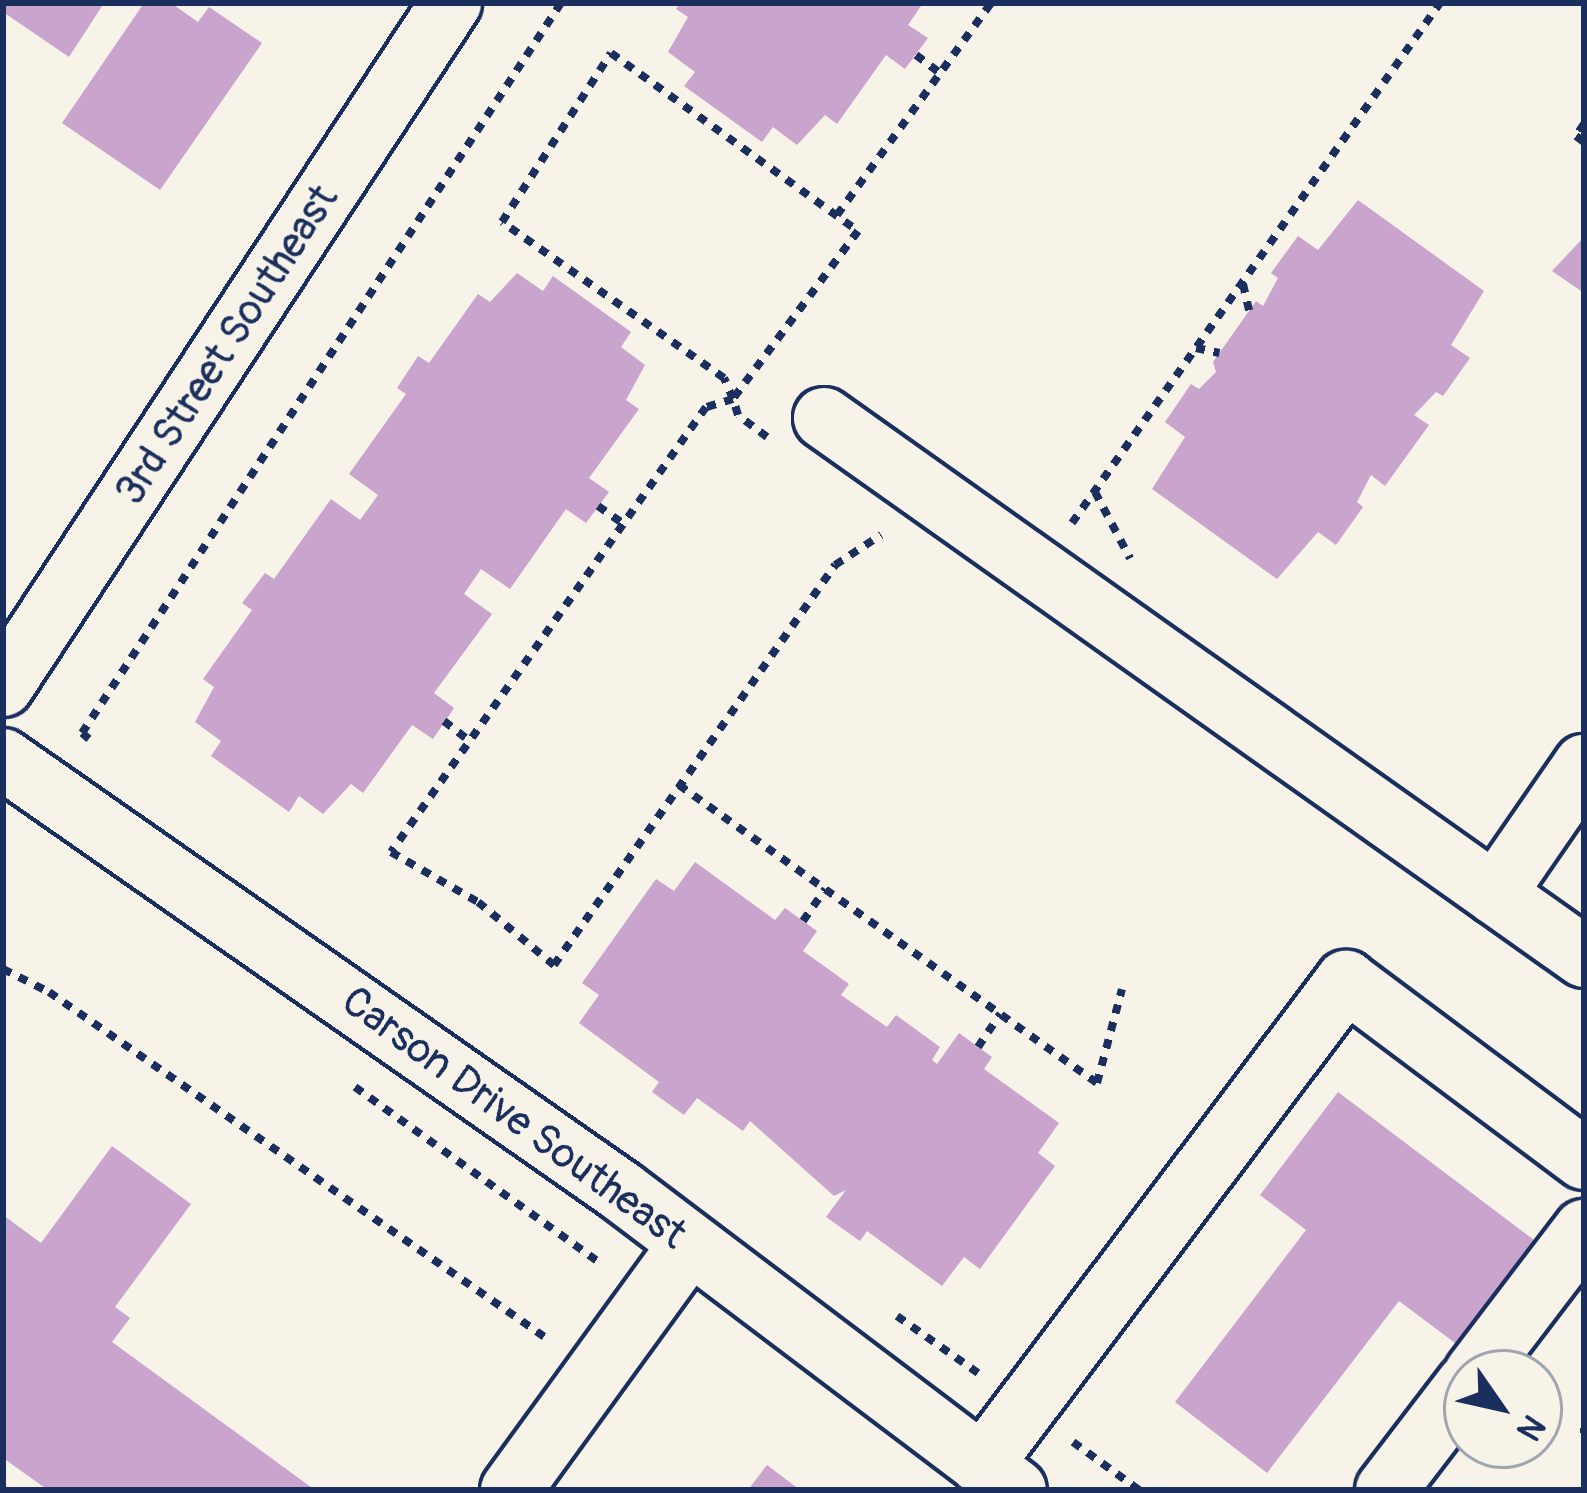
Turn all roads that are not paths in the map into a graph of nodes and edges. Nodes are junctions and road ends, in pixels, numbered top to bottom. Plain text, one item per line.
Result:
1 (442, 6) edge
2 (800, 431) road end
3 (3, 686) edge
4 (3, 759) edge
5 (1584, 765) edge
6 (1495, 894) junction
7 (1575, 930) edge
8 (1584, 1159) edge
9 (1584, 1230) edge
10 (690, 1244) junction
11 (1493, 1349) edge
12 (1443, 1415) edge
13 (999, 1478) edge
14 (511, 1490) edge
15 (1386, 1490) edge

1 - 3 street, 3rd Street Southeast
2 - 6 street
4 - 10 street, Carson Drive Southeast
5 - 6 street
6 - 7 street
8 - 13 street
9 - 11 street
10 - 13 street, Carson Drive Southeast
10 - 14 street
12 - 15 street

